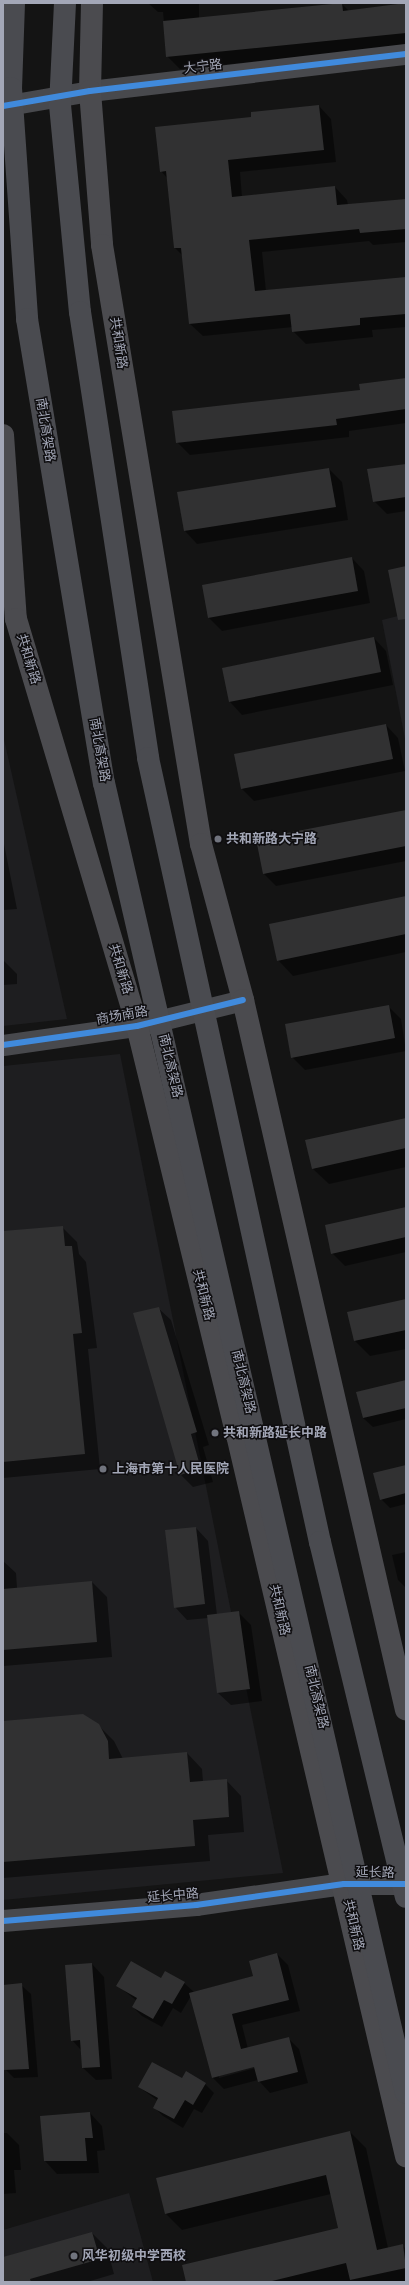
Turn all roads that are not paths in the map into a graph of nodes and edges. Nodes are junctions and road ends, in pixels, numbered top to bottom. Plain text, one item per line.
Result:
1 (14, 3) edge
2 (65, 3) edge
3 (92, 3) edge
4 (406, 54) edge
5 (90, 91) junction
6 (3, 106) edge
7 (3, 126) edge
8 (3, 436) edge
9 (243, 1000) junction
10 (137, 1026) junction
11 (3, 1045) edge
12 (406, 1710) edge
13 (344, 1884) junction
14 (406, 1884) edge
15 (406, 1897) edge
16 (3, 1921) edge
17 (406, 2092) edge
18 (406, 2156) edge

1 - 17 highway, 南北高架路, bridge
2 - 15 highway, bridge
3 - 5 main road, 共和新路
4 - 5 street, 大宁路
5 - 6 street, 大宁路
5 - 7 street, 大宁路
5 - 9 main road, 共和新路
8 - 10 main road, 共和新路
9 - 10 street, 商场南路
9 - 12 main road, 共和新路
10 - 11 street, 商场南路
10 - 13 main road, 共和新路
13 - 14 street, 延长路
13 - 16 street, 延长中路
13 - 18 main road, 共和新路

